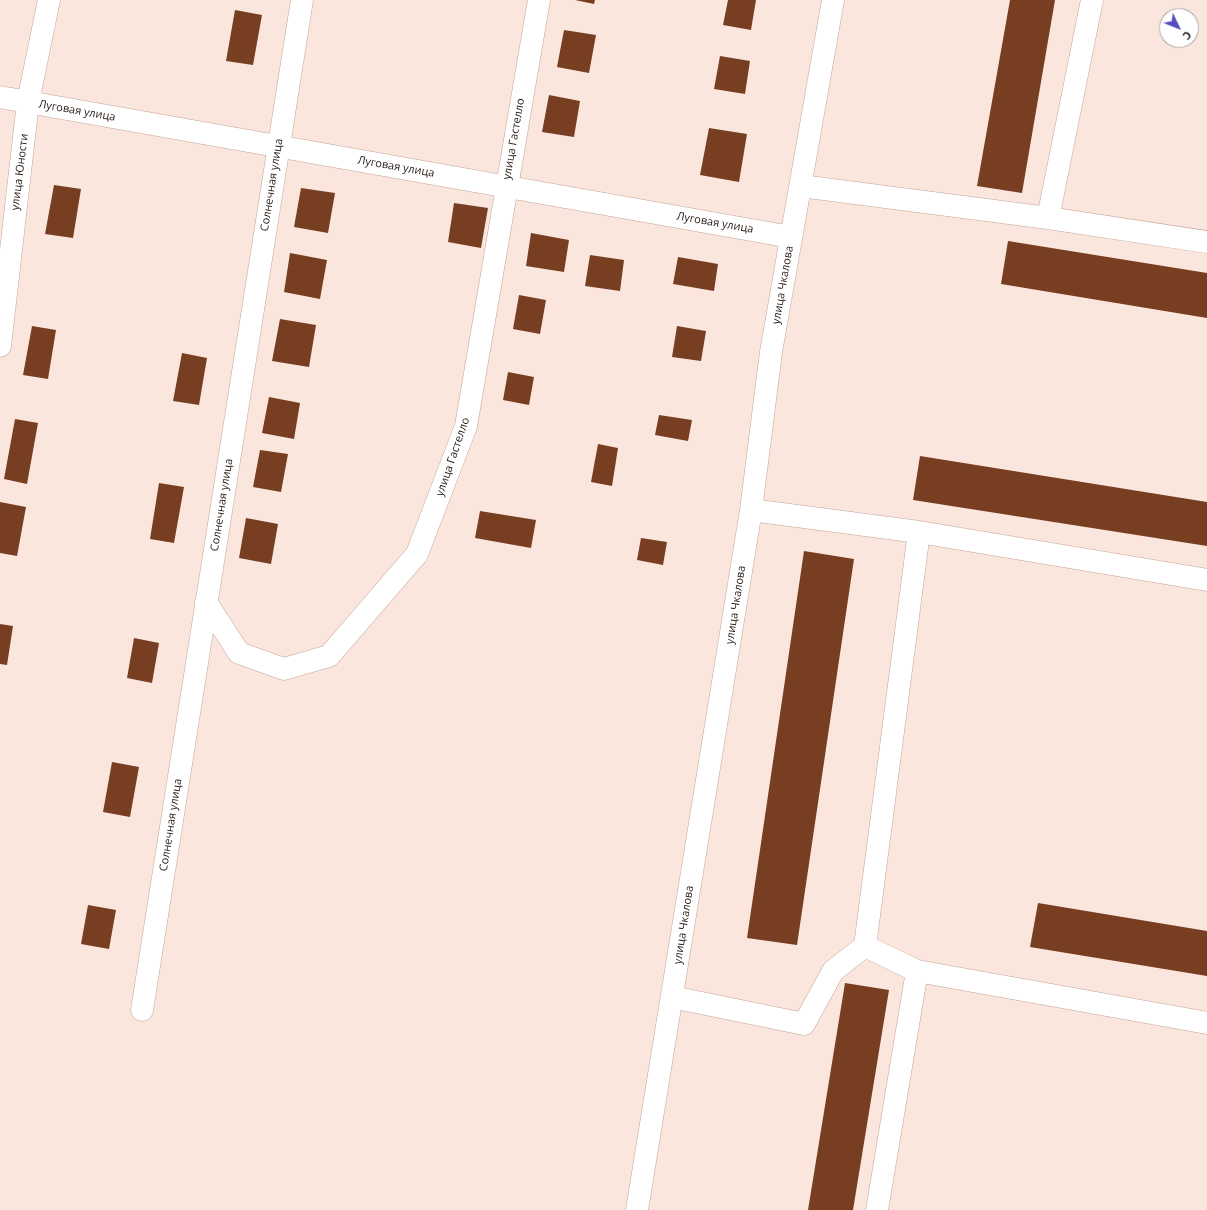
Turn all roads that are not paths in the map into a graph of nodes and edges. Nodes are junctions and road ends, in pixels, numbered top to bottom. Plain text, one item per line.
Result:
1 (48, 0) edge
2 (302, 0) edge
3 (539, 0) edge
4 (833, 0) edge
5 (1092, 0) edge
6 (0, 97) edge
7 (28, 102) junction
8 (278, 146) junction
9 (801, 186) junction
10 (506, 187) junction
11 (1048, 218) junction
12 (791, 237) junction
13 (1207, 242) edge
14 (0, 346) edge
15 (751, 510) junction
16 (919, 532) junction
17 (1207, 580) edge
18 (206, 602) junction
19 (865, 946) junction
20 (917, 971) junction
21 (672, 997) junction
22 (142, 1010) dead end
23 (1207, 1023) edge
24 (637, 1210) edge
25 (877, 1210) edge

1 - 7 street, улица Юности
2 - 8 street, Солнечная улица
3 - 10 street, улица Гастелло
4 - 9 street, улица Чкалова
5 - 11 street
6 - 7 street, Луговая улица
7 - 8 street, Луговая улица
7 - 14 street, улица Юности
8 - 10 street, Луговая улица
8 - 18 street, Солнечная улица
9 - 11 street
9 - 12 street, улица Чкалова
10 - 12 street, Луговая улица
10 - 18 street, улица Гастелло
11 - 13 street
12 - 15 street, улица Чкалова
15 - 16 street
15 - 21 street, улица Чкалова
16 - 17 street
16 - 19 street
18 - 22 street, Солнечная улица
19 - 20 street
19 - 21 street
20 - 23 street
20 - 25 street
21 - 24 street, улица Чкалова

